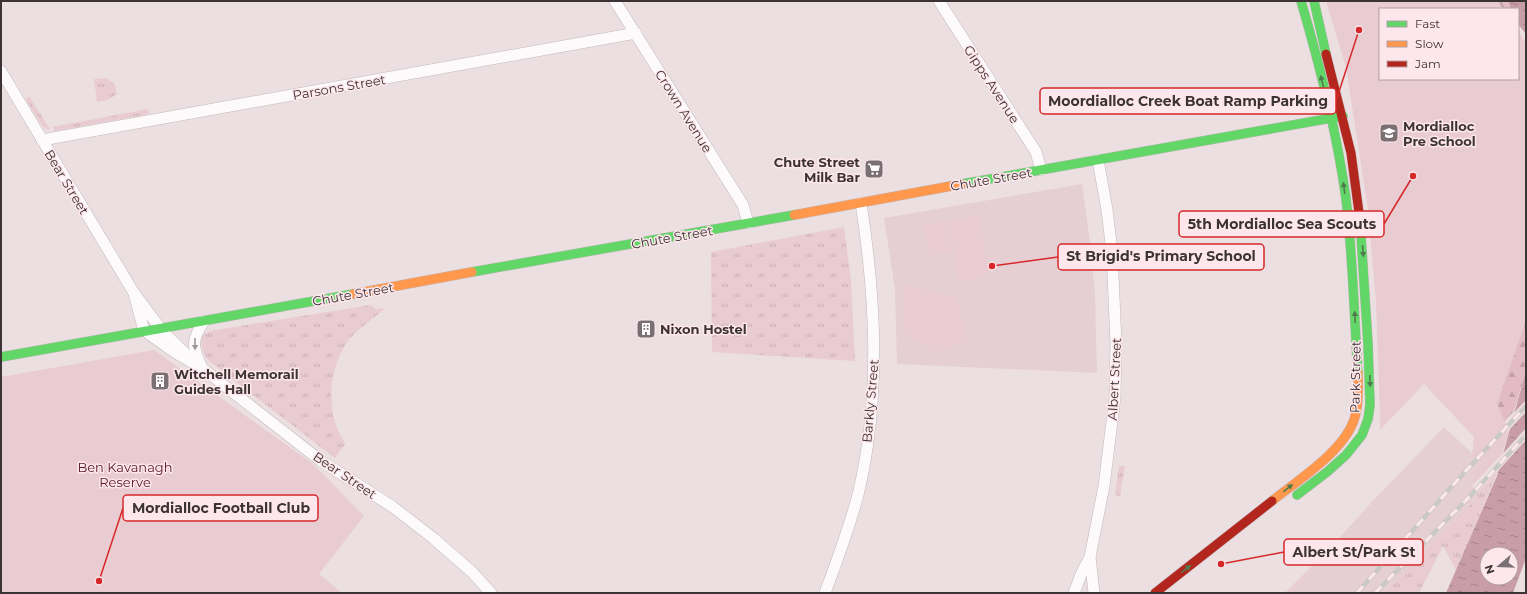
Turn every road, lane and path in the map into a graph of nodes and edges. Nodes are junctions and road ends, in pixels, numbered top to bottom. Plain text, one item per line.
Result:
1 (614, 1) edge
2 (939, 1) edge
3 (1301, 1) edge
4 (1314, 1) edge
5 (636, 33) junction
6 (1, 71) edge
7 (1343, 116) junction
8 (1331, 118) junction
9 (42, 140) junction
10 (1098, 160) junction
11 (1041, 170) junction
12 (860, 203) junction
13 (748, 223) junction
14 (134, 293) junction
15 (204, 321) junction
16 (159, 328) junction
17 (146, 331) junction
18 (1, 357) edge
19 (198, 365) junction
20 (1288, 501) dead end
21 (1090, 557) junction
22 (491, 593) edge
23 (825, 593) edge
24 (1074, 593) edge
25 (1094, 593) edge
26 (1155, 593) edge

1 - 5 street, Crown Avenue
2 - 11 street, Gipps Avenue
8 -> 3 street, Park Street
4 - 7 street, Park Street
5 - 9 street, Parsons Street
5 - 13 street, Crown Avenue
6 - 9 street, Bear Street
7 - 8 street, Chute Street
7 -> 20 street, Park Street
8 - 10 street, Chute Street
26 -> 8 street, Park Street
9 - 14 street, Bear Street
10 - 11 street, Chute Street
10 - 21 street, Albert Street
11 - 12 street, Chute Street
12 - 13 street, Chute Street
12 - 23 street, Barkly Street
13 - 15 street, Chute Street
14 - 16 street, Bear Street
14 - 17 street, Bear Street
15 - 16 street, Chute Street
15 -> 19 street
16 - 17 street, Chute Street
16 - 19 street, Bear Street
17 - 18 street, Chute Street
17 - 19 street, Bear Street
19 - 22 street, Bear Street
21 - 24 street, Albert Street
21 - 25 street

